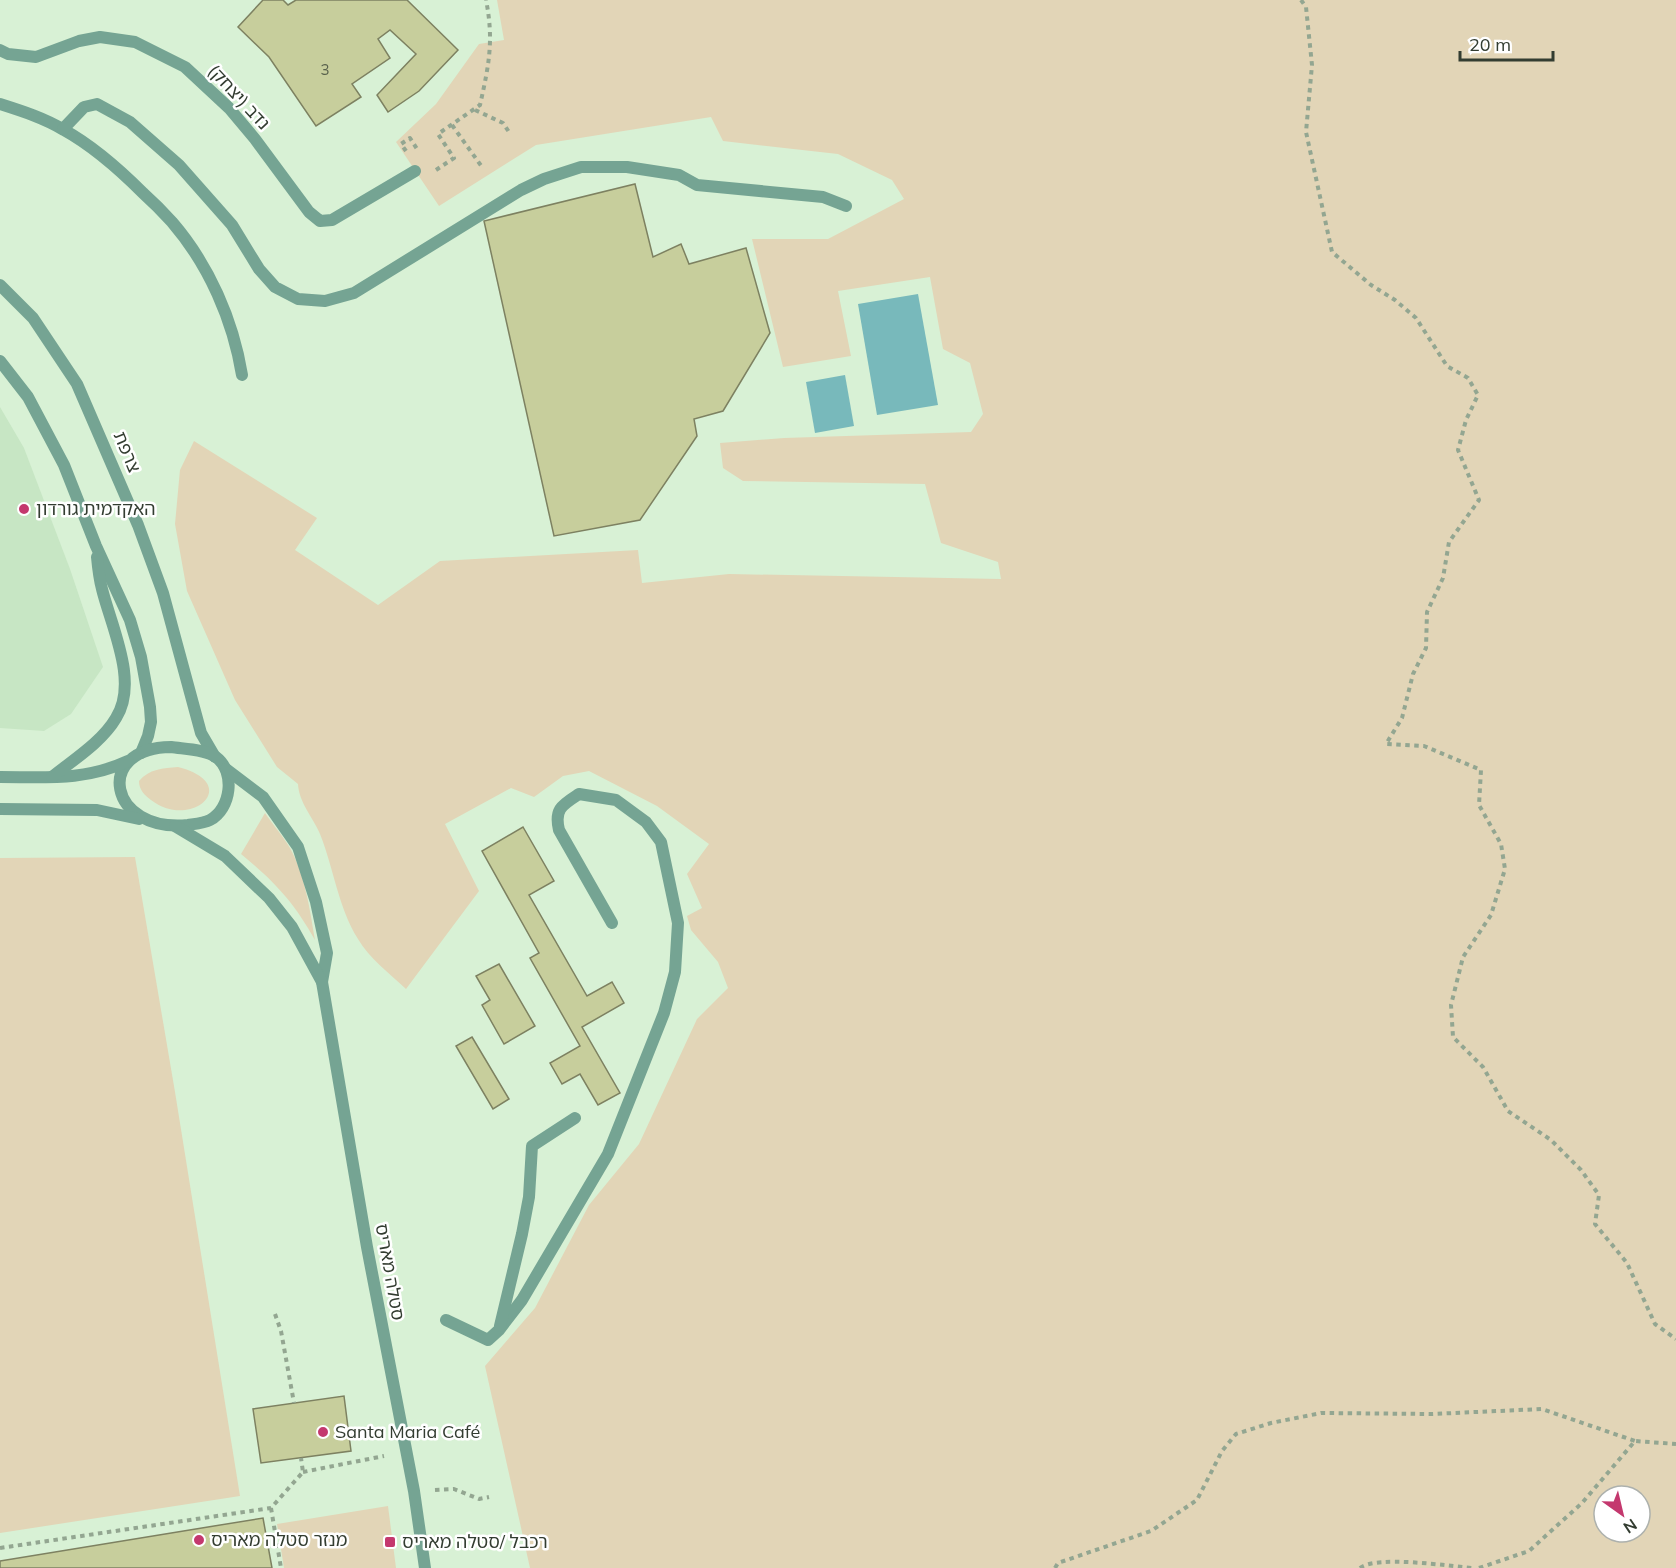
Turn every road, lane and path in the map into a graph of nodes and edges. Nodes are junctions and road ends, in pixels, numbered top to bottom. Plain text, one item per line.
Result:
1 (486, 0) edge
2 (1302, 0) edge
3 (0, 50) edge
4 (0, 104) edge
5 (474, 110) junction
6 (452, 125) junction
7 (63, 129) junction
8 (509, 132) dead end
9 (429, 167) dead end
10 (482, 167) dead end
11 (415, 171) dead end
12 (846, 206) dead end
13 (0, 285) edge
14 (0, 361) edge
15 (242, 375) dead end
16 (96, 546) junction
17 (141, 753) junction
18 (215, 756) junction
19 (128, 761) junction
20 (226, 768) junction
21 (0, 777) edge
22 (52, 777) junction
23 (0, 809) edge
24 (154, 823) junction
25 (175, 826) junction
26 (612, 922) dead end
27 (322, 982) junction
28 (575, 1118) dead end
29 (275, 1314) dead end
30 (446, 1320) dead end
31 (498, 1330) junction
32 (1676, 1338) edge
33 (294, 1403) dead end
34 (1635, 1441) junction
35 (1676, 1444) edge
36 (388, 1455) dead end
37 (301, 1458) dead end
38 (303, 1472) junction
39 (454, 1489) dead end
40 (489, 1497) dead end
41 (271, 1508) junction
42 (0, 1548) edge
43 (281, 1568) edge
44 (425, 1568) edge
45 (1055, 1568) edge
46 (1360, 1568) edge
47 (1472, 1568) edge
48 (1479, 1568) edge

1 - 5 path
2 - 32 path
3 - 11 street, נדב (יצחק)
4 - 7 street
5 - 6 path
5 - 8 path
6 - 9 path
6 - 10 path
7 - 12 street
7 - 15 street
13 - 18 street, צרפת
14 - 16 street
16 - 17 street
16 - 22 street
17 - 18 street
17 - 19 street
18 - 20 street
19 - 22 street
19 - 24 street
20 - 25 street
20 - 27 street, סטלה מאריס
21 - 22 street
23 - 24 street
24 - 25 street
25 - 27 street, סטלה מאריס
26 - 31 street
27 - 44 street, סטלה מאריס
28 - 31 street
29 - 33 path
30 - 31 street
34 - 35 path
34 - 45 path
34 - 48 path
36 - 38 path
37 - 38 path
38 - 41 path
39 - 40 path
41 - 42 path
41 - 43 path
46 - 47 path

